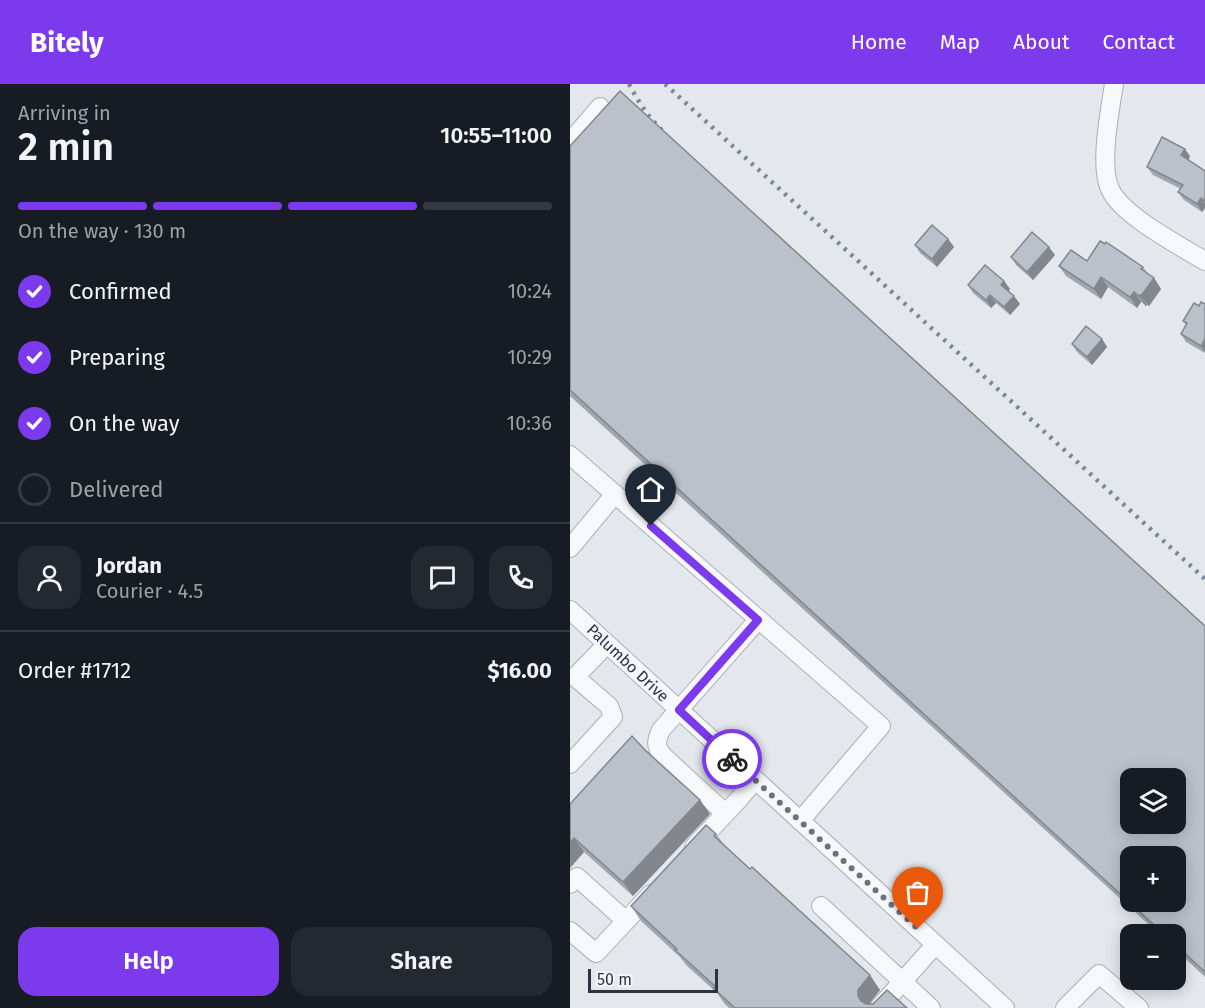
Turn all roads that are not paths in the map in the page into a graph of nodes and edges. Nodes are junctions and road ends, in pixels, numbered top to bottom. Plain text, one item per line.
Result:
1 (1114, 84) edge
2 (600, 107) dead end
3 (570, 142) edge
4 (1205, 261) edge
5 (570, 455) edge
6 (615, 494) junction
7 (570, 548) edge
8 (570, 610) edge
9 (758, 620) junction
10 (607, 644) junction
11 (573, 675) edge
12 (679, 710) junction
13 (570, 764) edge
14 (755, 780) junction
15 (725, 813) junction
16 (800, 821) junction
17 (679, 863) edge
18 (664, 880) edge
19 (570, 885) edge
20 (821, 906) dead end
21 (626, 921) junction
22 (570, 931) edge
23 (935, 945) junction
24 (903, 981) junction
25 (879, 1008) edge
26 (931, 1008) edge
27 (1005, 1008) edge
28 (1065, 1008) edge
29 (1139, 1008) edge

1 - 4 street
2 - 3 street
5 - 6 street
6 - 7 street
6 - 9 street
8 - 10 street, Palumbo Drive
9 - 12 street
9 - 16 street
10 - 11 street
10 - 12 street, Palumbo Drive
11 - 13 street
12 - 14 street, Palumbo Drive
12 - 15 street
14 - 15 street
14 - 16 street, Palumbo Drive
15 - 17 street
16 - 23 street, Palumbo Drive
18 - 21 street
19 - 21 street
20 - 24 street
21 - 22 street
23 - 24 street
23 - 27 street, Palumbo Drive
24 - 25 street
24 - 26 street
28 - 29 street

